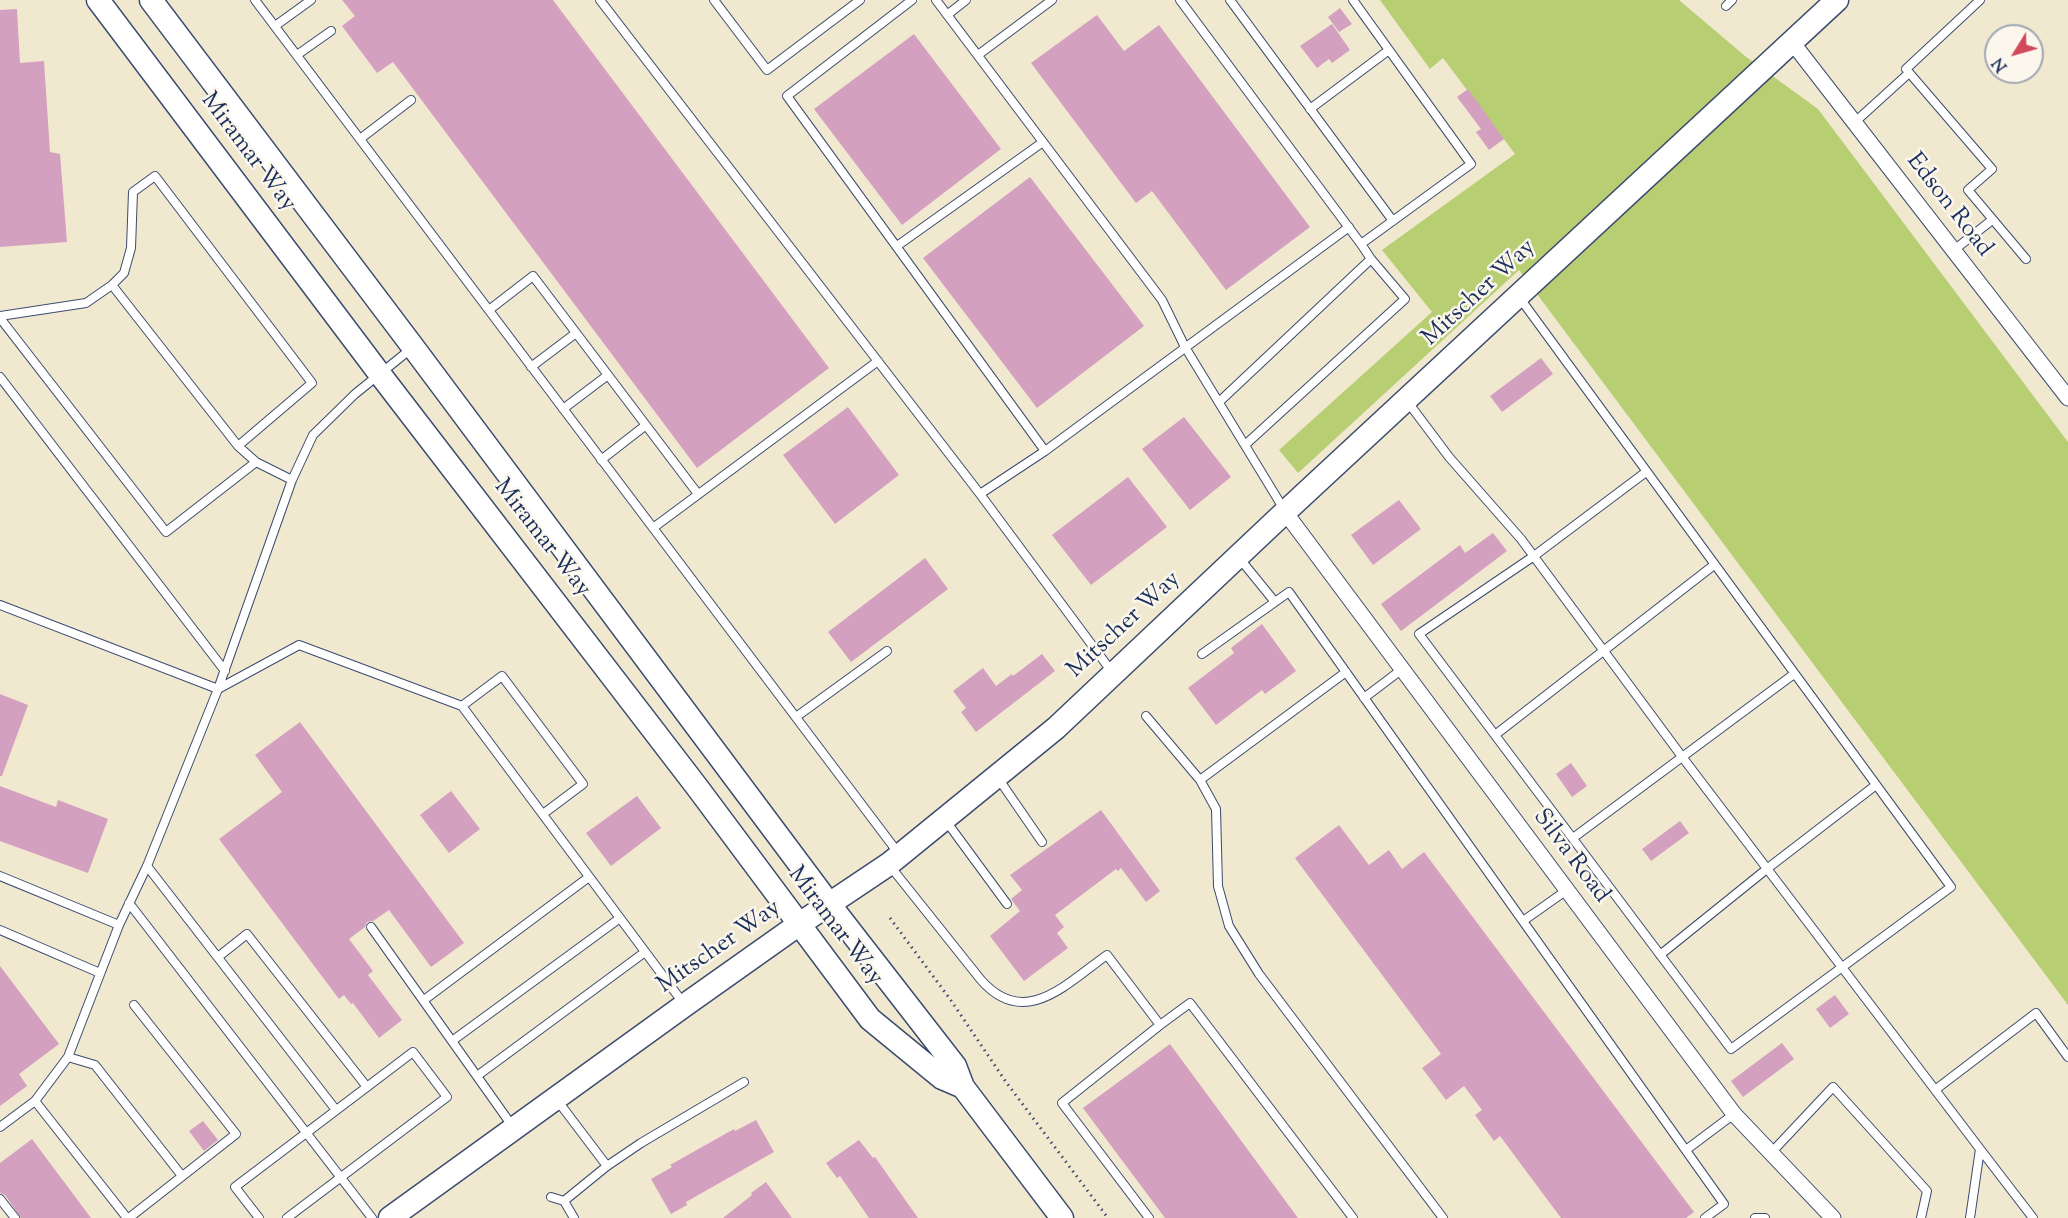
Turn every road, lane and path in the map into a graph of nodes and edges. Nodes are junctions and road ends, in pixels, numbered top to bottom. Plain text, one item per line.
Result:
1 (98, 0) edge
2 (151, 0) edge
3 (255, 0) edge
4 (311, 0) edge
5 (600, 0) edge
6 (714, 0) edge
7 (860, 0) edge
8 (911, 0) edge
9 (936, 0) edge
10 (966, 0) edge
11 (1052, 0) edge
12 (1180, 0) edge
13 (1230, 0) edge
14 (1353, 0) edge
15 (1837, 0) edge
16 (1980, 0) edge
17 (947, 15) junction
18 (275, 26) junction
19 (331, 31) dead end
20 (1792, 42) junction
21 (1389, 50) junction
22 (978, 55) junction
23 (297, 56) junction
24 (1909, 73) junction
25 (411, 100) dead end
26 (1310, 109) junction
27 (1855, 122) junction
28 (360, 139) junction
29 (1043, 142) junction
30 (1393, 220) junction
31 (1992, 220) junction
32 (1349, 227) junction
33 (1361, 244) junction
34 (897, 246) junction
35 (1954, 250) junction
36 (1371, 259) junction
37 (2026, 259) dead end
38 (112, 285) junction
39 (1518, 296) junction
40 (489, 310) junction
41 (0, 317) edge
42 (576, 333) junction
43 (413, 347) junction
44 (1185, 347) junction
45 (878, 361) junction
46 (531, 367) junction
47 (379, 373) junction
48 (608, 375) junction
49 (0, 377) edge
50 (2068, 398) edge
51 (1406, 400) junction
52 (1219, 402) junction
53 (563, 409) junction
54 (646, 425) junction
55 (1245, 445) junction
56 (238, 446) junction
57 (1045, 451) junction
58 (601, 460) junction
59 (256, 462) junction
60 (1646, 472) junction
61 (292, 480) junction
62 (698, 494) junction
63 (980, 494) junction
64 (1285, 512) junction
65 (653, 528) junction
66 (1238, 556) junction
67 (1534, 556) junction
68 (1714, 565) junction
69 (1275, 602) junction
70 (0, 605) edge
71 (887, 651) dead end
72 (1605, 651) junction
73 (1203, 654) dead end
74 (1401, 670) junction
75 (225, 671) junction
76 (1346, 672) junction
77 (1113, 673) junction
78 (1794, 674) junction
79 (218, 689) junction
80 (1364, 698) junction
81 (462, 706) junction
82 (1146, 716) dead end
83 (796, 717) junction
84 (1495, 735) junction
85 (1683, 758) junction
86 (998, 777) junction
87 (1200, 780) junction
88 (1876, 785) junction
89 (543, 814) junction
90 (945, 820) junction
91 (1573, 838) junction
92 (1042, 842) dead end
93 (895, 860) junction
94 (147, 866) junction
95 (1768, 868) junction
96 (0, 876) edge
97 (590, 877) junction
98 (1567, 890) junction
99 (129, 903) junction
100 (1007, 904) dead end
101 (830, 905) junction
102 (620, 918) junction
103 (890, 918) dead end
104 (1523, 921) junction
105 (118, 925) junction
106 (798, 925) junction
107 (372, 927) dead end
108 (0, 930) edge
109 (645, 952) junction
110 (1660, 955) junction
111 (218, 957) junction
112 (1842, 966) junction
113 (100, 973) junction
114 (423, 1000) junction
115 (134, 1005) dead end
116 (685, 1005) junction
117 (1160, 1025) junction
118 (452, 1041) junction
119 (68, 1057) junction
120 (2068, 1057) edge
121 (477, 1076) junction
122 (744, 1082) dead end
123 (963, 1087) junction
124 (367, 1088) junction
125 (1935, 1090) junction
126 (556, 1099) junction
127 (35, 1101) junction
128 (336, 1110) junction
129 (1734, 1114) junction
130 (0, 1116) edge
131 (3, 1125) edge
132 (514, 1128) junction
133 (305, 1134) junction
134 (1980, 1149) junction
135 (1686, 1150) junction
136 (1771, 1153) junction
137 (607, 1166) junction
138 (182, 1176) junction
139 (340, 1178) junction
140 (551, 1197) dead end
141 (0, 1199) edge
142 (564, 1201) junction
143 (15, 1218) edge
144 (128, 1218) edge
145 (259, 1218) edge
146 (287, 1218) edge
147 (372, 1218) edge
148 (390, 1218) edge
149 (574, 1218) edge
150 (1062, 1218) edge
151 (1108, 1218) edge
152 (1149, 1218) edge
153 (1353, 1218) edge
154 (1443, 1218) edge
155 (1705, 1218) edge
156 (1755, 1218) edge
157 (1766, 1218) edge
158 (1833, 1218) edge
159 (1922, 1218) edge
160 (1970, 1218) edge
161 (2033, 1218) edge

1 - 47 main road, Miramar Way
2 - 43 main road, Miramar Way
3 - 18 lane
4 - 18 lane
5 - 45 lane
6 - 7 lane
8 - 34 lane
9 - 17 lane
10 - 17 lane
11 - 22 lane
12 - 32 lane
13 - 26 lane
14 - 21 lane
15 - 20 main road, Mitscher Way
16 - 24 lane
17 - 22 lane
18 - 23 lane
19 - 23 lane
20 - 27 street, Edson Road
20 - 39 main road, Mitscher Way
21 - 26 lane
21 - 30 lane
22 - 29 lane
23 - 28 lane
24 - 27 lane
24 - 31 lane
25 - 28 lane
26 - 30 lane
27 - 35 street, Edson Road
28 - 40 lane
29 - 34 lane
29 - 44 lane
30 - 33 lane
31 - 35 lane
31 - 37 lane
32 - 33 lane
32 - 44 lane
33 - 36 lane
34 - 57 lane
35 - 50 street, Edson Road
36 - 52 lane
36 - 55 lane
38 - 41 lane
38 - 56 lane
38 - 56 lane
39 - 51 main road, Mitscher Way
39 - 60 lane
40 - 42 lane
40 - 46 lane
41 - 59 lane
42 - 46 lane
42 - 48 lane
43 - 47 lane
43 - 101 main road, Miramar Way
44 - 52 lane
44 - 57 lane
45 - 62 lane
45 - 63 lane
46 - 53 lane
47 - 61 lane
47 - 106 main road, Miramar Way
48 - 53 lane
48 - 54 lane
49 - 75 lane
51 - 64 main road, Mitscher Way
51 - 67 lane
52 - 55 lane
53 - 58 lane
54 - 58 lane
54 - 62 lane
55 - 64 lane
56 - 59 lane
57 - 63 lane
58 - 65 lane
59 - 61 lane
60 - 67 lane
60 - 68 lane
61 - 75 lane
62 - 65 lane
63 - 77 lane
64 - 66 main road, Mitscher Way
64 - 74 street, Silva Road
65 - 83 lane
66 - 69 lane
66 - 77 main road, Mitscher Way
67 - 72 lane
67 - 84 lane
68 - 72 lane
68 - 78 lane
69 - 73 lane
69 - 76 lane
70 - 79 lane
71 - 83 lane
72 - 84 lane
72 - 85 lane
74 - 80 lane
74 - 98 street, Silva Road
75 - 79 lane
76 - 80 lane
76 - 87 lane
77 - 86 main road, Mitscher Way
78 - 85 lane
78 - 88 lane
79 - 81 lane
79 - 94 lane
80 - 104 lane
81 - 89 lane
81 - 89 lane
82 - 87 lane
83 - 93 lane
84 - 91 lane
85 - 91 lane
85 - 95 lane
86 - 90 main road, Mitscher Way
86 - 92 lane
87 - 154 lane
88 - 95 lane
88 - 112 lane
89 - 97 lane
90 - 93 main road, Mitscher Way
90 - 100 lane
91 - 110 lane
93 - 101 main road, Mitscher Way
93 - 117 lane
94 - 99 lane
94 - 111 lane
95 - 110 lane
95 - 112 lane
96 - 105 lane
97 - 102 lane
97 - 114 lane
98 - 104 lane
98 - 129 street, Silva Road
99 - 105 lane
99 - 133 lane
101 - 106 main road, Mitscher Way
101 - 123 main road, Miramar Way
102 - 109 lane
102 - 118 lane
103 - 151 path
104 - 135 lane
105 - 113 lane
106 - 116 main road, Mitscher Way
106 - 123 main road, Miramar Way
107 - 114 lane
108 - 113 lane
109 - 116 lane
109 - 121 lane
110 - 112 lane
111 - 124 lane
111 - 128 lane
112 - 125 lane
113 - 119 lane
114 - 118 lane
115 - 138 lane
116 - 126 main road, Mitscher Way
117 - 152 lane
117 - 153 lane
118 - 121 lane
119 - 127 lane
119 - 138 lane
120 - 125 lane
121 - 132 lane
122 - 137 lane
123 - 150 main road, Miramar Way
124 - 128 lane
124 - 139 lane
125 - 134 lane
126 - 132 main road, Mitscher Way
126 - 137 lane
127 - 131 lane
127 - 144 lane
128 - 133 lane
129 - 135 lane
129 - 136 street, Silva Road
130 - 131 lane
132 - 148 main road, Mitscher Way
133 - 139 lane
133 - 145 lane
134 - 160 lane
134 - 161 lane
135 - 155 lane
136 - 158 street, Silva Road
136 - 159 lane
137 - 142 lane
138 - 144 lane
139 - 146 lane
139 - 147 lane
140 - 142 lane
141 - 143 lane
142 - 149 lane
156 - 157 lane

